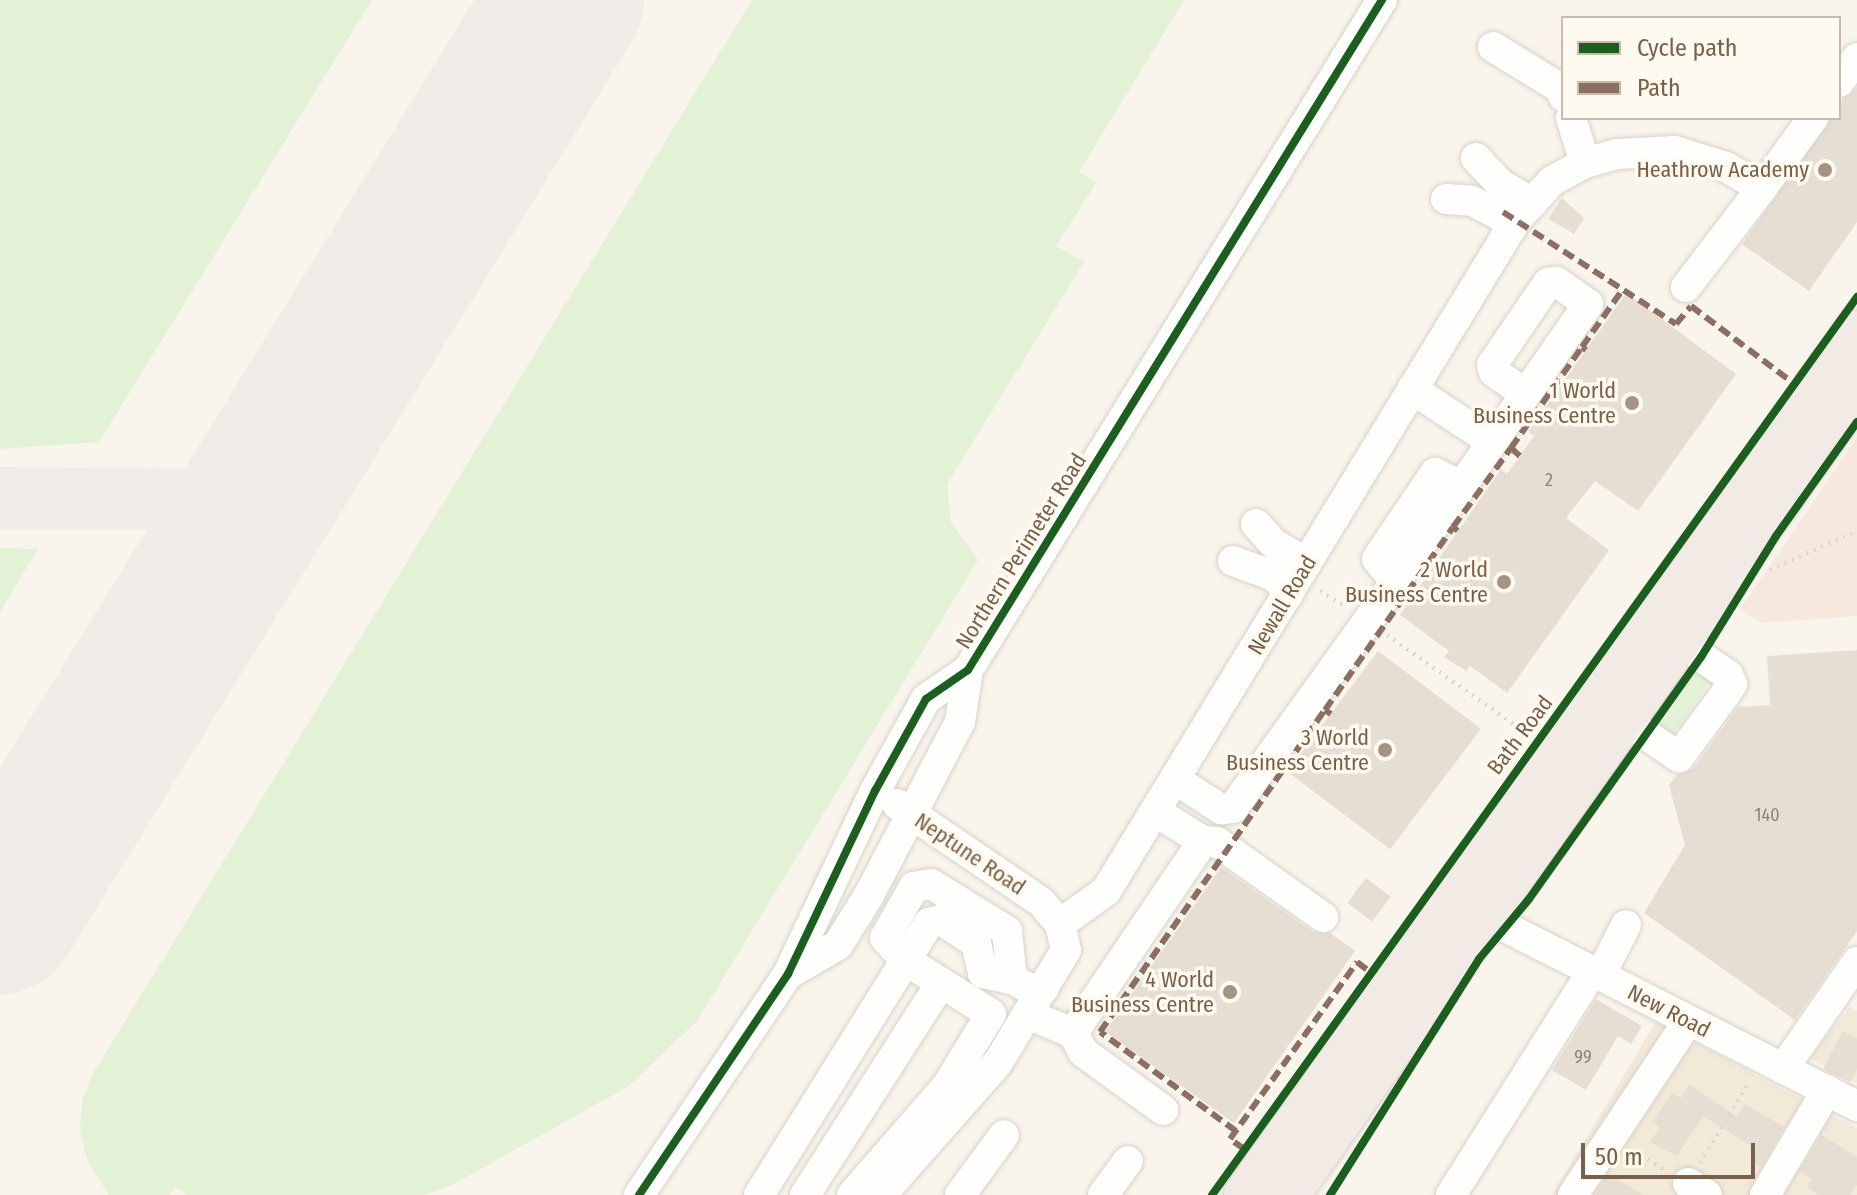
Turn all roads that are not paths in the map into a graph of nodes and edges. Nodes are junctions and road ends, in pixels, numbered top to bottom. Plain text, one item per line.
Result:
1 (1382, 0) edge
2 (1493, 47) dead end
3 (1857, 58) edge
4 (1841, 79) edge
5 (1561, 91) edge
6 (1572, 120) edge
7 (1590, 120) edge
8 (1812, 120) edge
9 (1476, 158) dead end
10 (1594, 160) junction
11 (1762, 188) junction
12 (1446, 199) dead end
13 (1532, 203) junction
14 (1511, 229) junction
15 (1686, 287) dead end
16 (1857, 333) edge
17 (1857, 388) edge
18 (1412, 389) junction
19 (1525, 394) junction
20 (1491, 441) junction
21 (1256, 524) dead end
22 (1233, 561) dead end
23 (1298, 578) junction
24 (1685, 632) junction
25 (968, 670) junction
26 (1623, 719) junction
27 (1176, 780) junction
28 (875, 791) junction
29 (1156, 812) junction
30 (911, 813) junction
31 (1203, 841) junction
32 (1482, 915) junction
33 (1323, 917) dead end
34 (1060, 924) junction
35 (1626, 925) dead end
36 (899, 954) junction
37 (1857, 962) edge
38 (788, 974) junction
39 (1596, 974) junction
40 (941, 983) junction
41 (1044, 988) junction
42 (1027, 1014) junction
43 (1688, 1021) junction
44 (1073, 1033) junction
45 (1773, 1064) junction
46 (1827, 1090) junction
47 (1857, 1106) edge
48 (1163, 1110) dead end
49 (1004, 1135) dead end
50 (1128, 1161) dead end
51 (890, 1192) edge
52 (639, 1195) edge
53 (759, 1195) edge
54 (805, 1195) edge
55 (852, 1195) edge
56 (960, 1195) edge
57 (1103, 1195) edge
58 (1246, 1195) edge
59 (1287, 1195) edge
60 (1451, 1195) edge
61 (1573, 1195) edge
62 (1765, 1195) edge

1 - 25 street, Northern Perimeter Road
2 - 5 street
3 - 4 street
6 - 10 street
7 - 10 street
8 - 11 street
9 - 13 street
10 - 11 street, Newall Road
10 - 13 street, Newall Road
11 - 15 street
12 - 14 street
13 - 14 street, Newall Road
14 - 18 street, Newall Road
16 - 58 highway, Bath Road
17 - 24 highway
18 - 20 street
18 - 23 street, Newall Road
19 - 19 street
19 - 20 street
20 - 27 street
21 - 23 street
22 - 23 street
23 - 27 street, Newall Road
24 - 26 highway
24 - 26 street
25 - 28 street, Northern Perimeter Road
25 - 30 street, Northern Perimeter Road
26 - 32 highway
27 - 29 street, Newall Road
28 - 30 street, Neptune Road
28 - 38 street, Northern Perimeter Road
29 - 31 street
29 - 34 street, Newall Road
30 - 34 street, Neptune Road
30 - 38 street, Northern Perimeter Road
31 - 33 street
31 - 44 street
32 - 39 street, New Road
32 - 59 highway
34 - 41 street
35 - 39 street
36 - 40 street
36 - 41 street
36 - 53 street
37 - 45 street
38 - 52 street, Northern Perimeter Road
39 - 43 street, New Road
39 - 60 street
40 - 54 street
40 - 55 street
41 - 42 street
42 - 44 street
42 - 51 street
43 - 45 street, New Road
43 - 61 street
44 - 48 street
45 - 46 street, New Road
46 - 47 street, New Road
46 - 62 street
49 - 56 street
50 - 57 street

